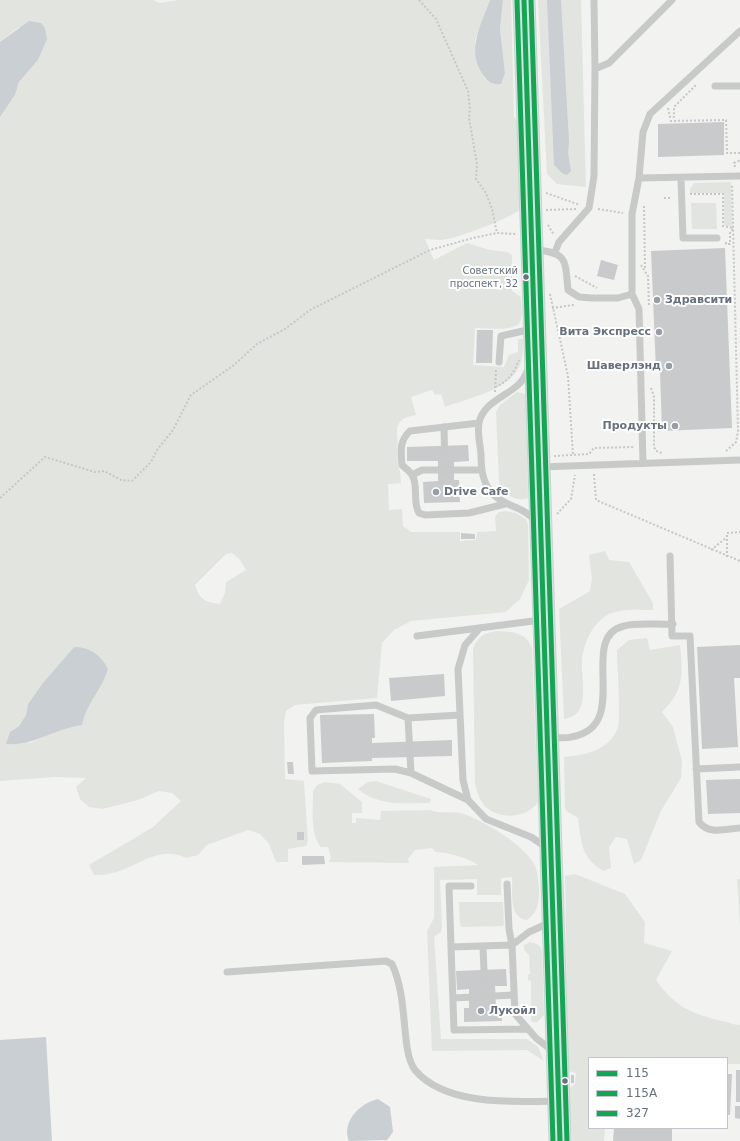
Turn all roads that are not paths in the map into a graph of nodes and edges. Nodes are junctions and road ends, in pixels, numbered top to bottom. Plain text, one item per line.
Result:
1 (524, 0) edge
2 (594, 0) edge
3 (672, 0) edge
4 (740, 31) edge
5 (595, 69) junction
6 (715, 86) dead end
7 (740, 86) edge
8 (740, 176) edge
9 (639, 178) junction
10 (681, 179) junction
11 (720, 237) road end
12 (531, 242) junction
13 (555, 252) junction
14 (632, 294) junction
15 (534, 329) junction
16 (535, 350) junction
17 (499, 362) road end
18 (479, 423) junction
19 (444, 427) junction
20 (538, 459) junction
21 (740, 460) edge
22 (643, 463) junction
23 (445, 470) junction
24 (481, 470) junction
25 (412, 475) junction
26 (505, 504) junction
27 (547, 523) junction
28 (670, 556) dead end
29 (544, 619) junction
30 (673, 624) junction
31 (480, 628) junction
32 (417, 636) dead end
33 (460, 715) junction
34 (408, 718) junction
35 (549, 737) junction
36 (740, 767) edge
37 (696, 769) junction
38 (411, 773) junction
39 (468, 800) junction
40 (740, 828) edge
41 (553, 852) junction
42 (507, 884) dead end
43 (471, 886) dead end
44 (555, 920) junction
45 (512, 945) junction
46 (483, 946) junction
47 (451, 947) junction
48 (227, 972) dead end
49 (485, 996) junction
50 (514, 996) junction
51 (453, 998) junction
52 (526, 1029) junction
53 (558, 1056) junction
54 (559, 1101) junction
55 (560, 1141) edge

1 - 12 main road
2 - 5 lane
3 - 5 lane
4 - 9 lane
5 - 13 lane
6 - 7 lane
8 - 10 lane
9 - 10 lane
9 - 14 lane
10 - 11 lane
12 - 13 lane
12 - 15 main road
13 - 14 lane
14 - 22 lane
15 - 16 main road
15 - 17 lane
16 - 18 lane
16 - 20 main road
18 - 19 lane
18 - 24 lane
19 - 23 lane
19 - 25 lane
20 - 22 lane
20 - 27 main road
21 - 22 lane
23 - 24 lane
23 - 25 lane
24 - 26 lane
25 - 26 lane
26 - 27 lane
27 - 29 main road
28 - 30 lane
29 - 31 lane
29 - 35 main road
30 - 35 lane
30 - 37 lane
31 - 32 lane
31 - 33 lane
33 - 34 lane
33 - 39 lane
34 - 38 lane
34 - 38 lane
35 - 41 main road
36 - 37 lane
37 - 40 lane
38 - 39 lane
39 - 41 lane
41 - 44 main road
42 - 45 lane
43 - 47 lane
44 - 45 lane
44 - 53 main road
45 - 46 lane
45 - 50 lane
46 - 47 lane
46 - 49 lane
47 - 51 lane
48 - 54 lane
49 - 50 lane
49 - 51 lane
50 - 52 lane
51 - 52 lane
52 - 53 lane
53 - 54 main road
54 - 55 main road

